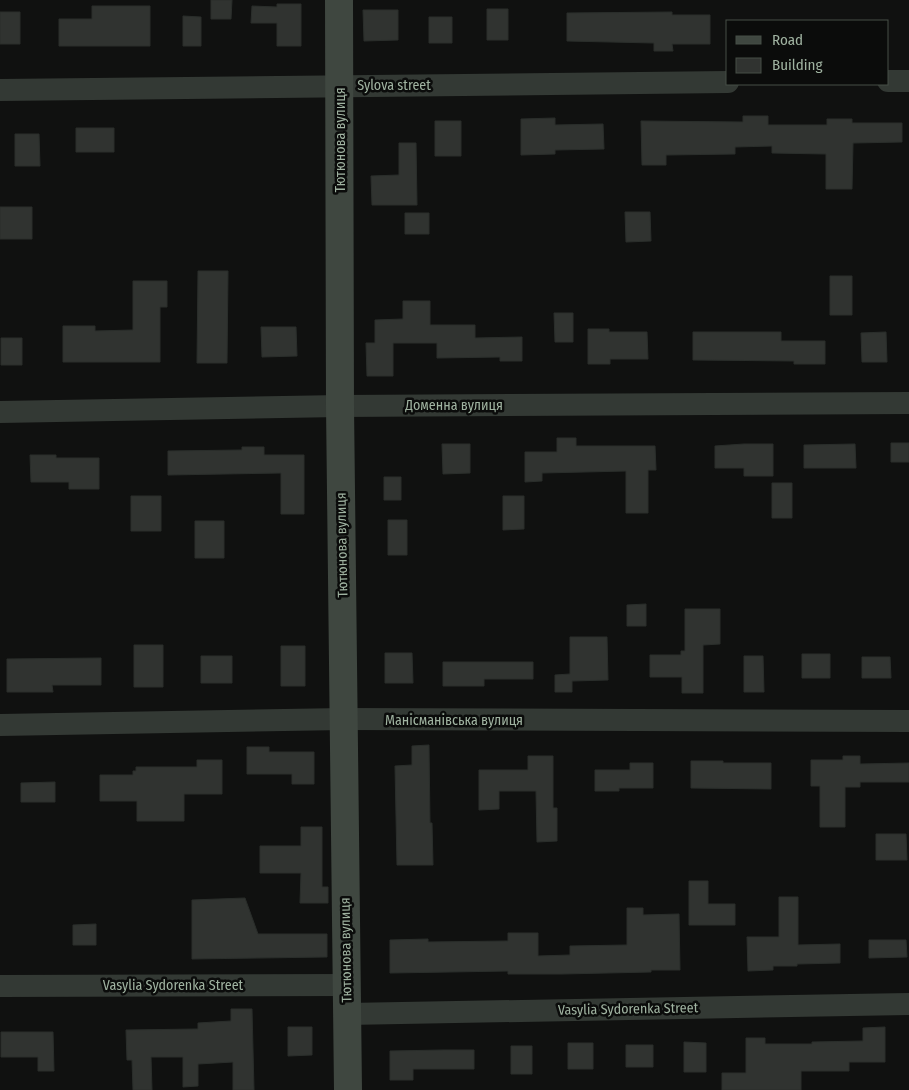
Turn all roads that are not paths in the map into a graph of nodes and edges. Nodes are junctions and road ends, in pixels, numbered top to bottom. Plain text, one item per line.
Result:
1 (339, 0) edge
2 (889, 81) edge
3 (909, 81) edge
4 (726, 82) edge
5 (340, 86) junction
6 (0, 90) edge
7 (909, 403) edge
8 (340, 406) junction
9 (0, 412) edge
10 (344, 719) junction
11 (909, 721) edge
12 (0, 725) edge
13 (346, 984) junction
14 (0, 986) edge
15 (909, 1004) edge
16 (347, 1014) junction
17 (348, 1090) edge

1 - 5 street, Тютюнова вулиця
2 - 3 street
4 - 5 street, Sylova street
5 - 6 street, Sylova street
5 - 8 street, Тютюнова вулиця
7 - 8 street, Доменна вулиця
8 - 9 street, Доменна вулиця
8 - 10 street, Тютюнова вулиця
10 - 11 street, Манісманівська вулиця
10 - 12 street, Манісманівська вулиця
10 - 13 street, Тютюнова вулиця
13 - 14 street, Vasylia Sydorenka Street
13 - 16 street, Тютюнова вулиця
15 - 16 street, Vasylia Sydorenka Street
16 - 17 street, Тютюнова вулиця

